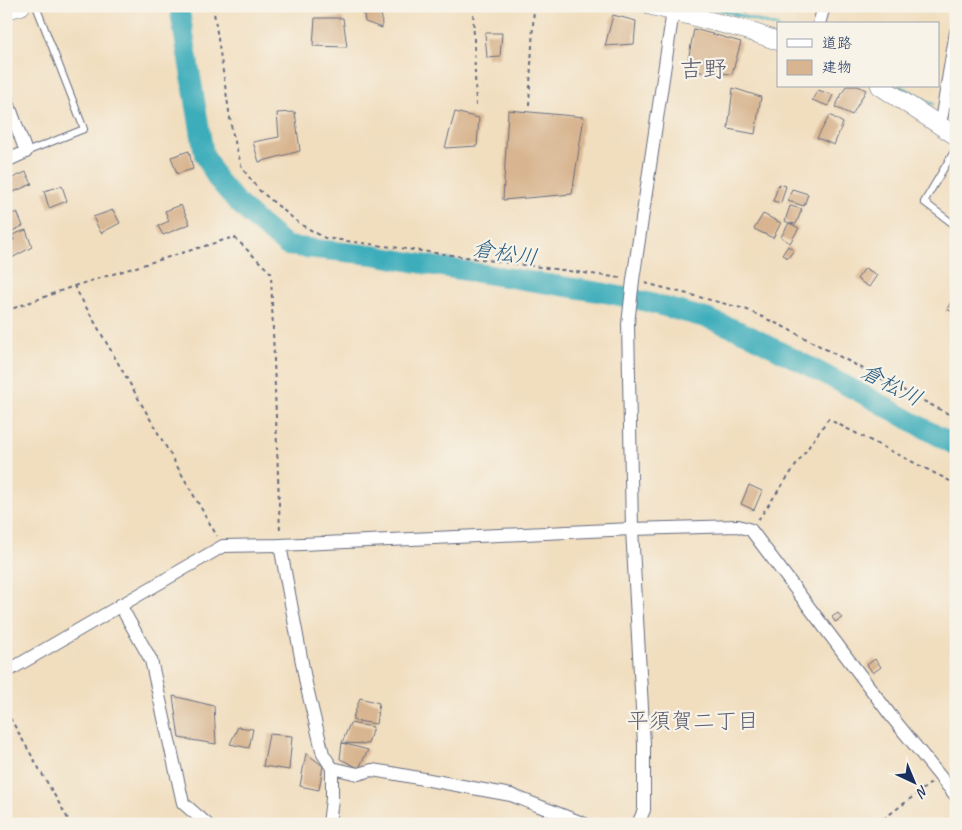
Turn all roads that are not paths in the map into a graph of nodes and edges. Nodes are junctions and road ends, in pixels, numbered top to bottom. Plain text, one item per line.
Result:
1 (21, 6) edge
2 (36, 6) edge
3 (652, 6) edge
4 (824, 6) edge
5 (6, 10) edge
6 (673, 11) junction
7 (819, 22) edge
8 (956, 32) edge
9 (777, 41) edge
10 (883, 88) edge
11 (6, 97) edge
12 (950, 105) edge
13 (938, 123) junction
14 (956, 136) edge
15 (956, 148) edge
16 (26, 152) junction
17 (6, 162) edge
18 (956, 226) edge
19 (632, 529) junction
20 (280, 545) junction
21 (120, 605) junction
22 (6, 672) edge
23 (332, 768) junction
24 (956, 796) edge
25 (205, 823) edge
26 (329, 824) edge
27 (585, 824) edge
28 (638, 824) edge

1 - 5 main road
2 - 16 lane
3 - 6 main road
4 - 7 street
6 - 9 main road
6 - 19 street
8 - 12 street
10 - 13 main road
11 - 16 street
12 - 13 street
13 - 14 main road
15 - 18 lane
16 - 17 street
19 - 20 street
19 - 24 street
19 - 28 street
20 - 21 street
20 - 23 street
21 - 22 street
21 - 25 street
23 - 26 street
23 - 27 street

